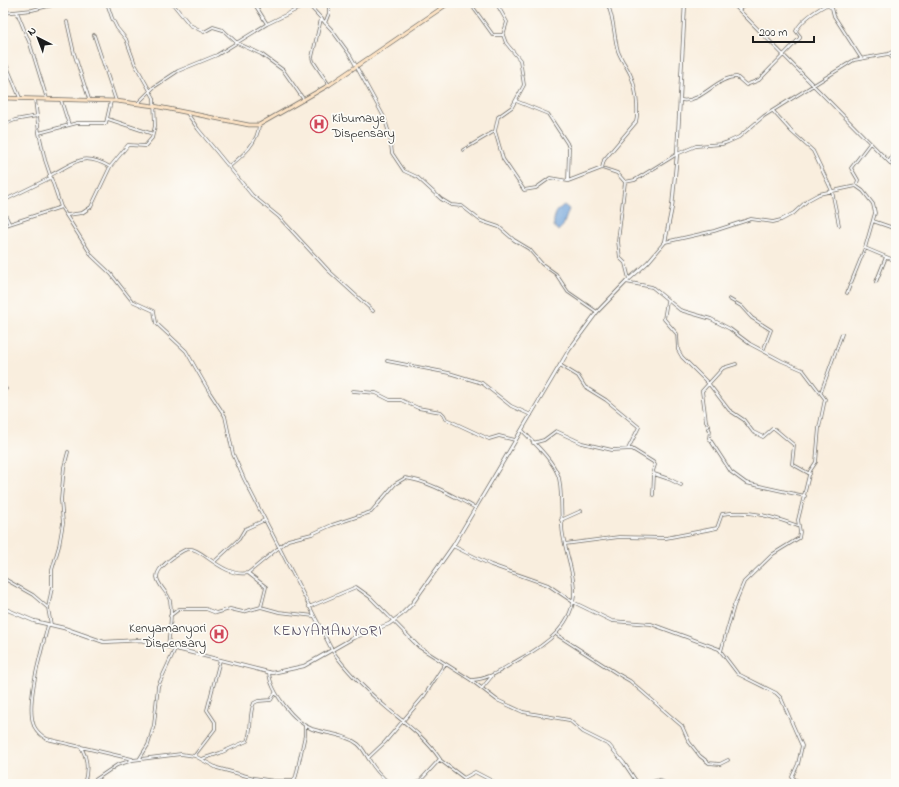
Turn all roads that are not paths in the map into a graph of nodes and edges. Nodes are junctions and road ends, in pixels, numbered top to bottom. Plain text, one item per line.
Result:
1 (60, 3) edge
2 (107, 3) edge
3 (172, 3) edge
4 (254, 3) edge
5 (329, 3) edge
6 (449, 3) edge
7 (470, 3) edge
8 (499, 3) edge
9 (607, 3) edge
10 (685, 3) edge
11 (732, 3) edge
12 (745, 3) edge
13 (308, 4) edge
14 (826, 4) edge
15 (739, 10) junction
16 (17, 12) junction
17 (3, 13) edge
18 (321, 19) junction
19 (67, 22) dead end
20 (325, 23) junction
21 (267, 24) junction
22 (94, 35) dead end
23 (503, 36) junction
24 (237, 43) junction
25 (896, 50) edge
26 (888, 54) junction
27 (783, 55) junction
28 (3, 58) edge
29 (861, 58) junction
30 (896, 61) edge
31 (357, 66) junction
32 (329, 85) junction
33 (813, 85) junction
34 (151, 91) junction
35 (3, 98) edge
36 (20, 98) junction
37 (35, 98) junction
38 (60, 98) junction
39 (47, 99) junction
40 (88, 99) junction
41 (304, 100) junction
42 (681, 100) junction
43 (111, 101) junction
44 (116, 101) junction
45 (516, 101) junction
46 (138, 104) junction
47 (154, 106) junction
48 (773, 111) junction
49 (187, 113) junction
50 (37, 116) junction
51 (108, 119) junction
52 (68, 125) junction
53 (259, 125) junction
54 (3, 126) edge
55 (495, 131) junction
56 (39, 133) junction
57 (153, 134) junction
58 (870, 143) junction
59 (896, 149) edge
60 (463, 150) dead end
61 (677, 154) junction
62 (889, 162) junction
63 (110, 167) junction
64 (229, 167) junction
65 (602, 168) junction
66 (896, 169) edge
67 (50, 177) junction
68 (568, 181) junction
69 (625, 182) junction
70 (856, 186) junction
71 (832, 191) junction
72 (3, 201) edge
73 (61, 207) junction
74 (3, 210) edge
75 (67, 215) junction
76 (873, 221) junction
77 (9, 223) junction
78 (839, 225) dead end
79 (3, 226) edge
80 (896, 229) edge
81 (665, 242) junction
82 (865, 248) junction
83 (886, 257) junction
84 (896, 261) edge
85 (629, 279) junction
86 (626, 282) junction
87 (876, 282) dead end
88 (847, 293) dead end
89 (729, 299) dead end
90 (667, 301) junction
91 (373, 311) dead end
92 (597, 312) junction
93 (842, 334) dead end
94 (763, 351) junction
95 (387, 361) dead end
96 (736, 364) dead end
97 (560, 365) junction
98 (709, 384) junction
99 (353, 391) dead end
100 (821, 392) junction
101 (531, 415) junction
102 (522, 430) junction
103 (515, 440) junction
104 (533, 443) junction
105 (628, 448) junction
106 (68, 452) dead end
107 (654, 474) junction
108 (810, 474) junction
109 (681, 486) dead end
110 (652, 495) dead end
111 (805, 496) junction
112 (474, 507) junction
113 (581, 511) dead end
114 (265, 520) junction
115 (561, 520) junction
116 (798, 526) junction
117 (565, 544) junction
118 (453, 546) junction
119 (278, 549) junction
120 (214, 562) junction
121 (248, 573) junction
122 (3, 578) edge
123 (573, 602) junction
124 (262, 607) junction
125 (309, 607) junction
126 (3, 608) edge
127 (48, 608) junction
128 (170, 616) junction
129 (314, 616) junction
130 (393, 622) junction
131 (50, 625) junction
132 (556, 634) junction
133 (168, 647) junction
134 (175, 649) junction
135 (332, 650) junction
136 (721, 651) junction
137 (220, 660) junction
138 (446, 664) junction
139 (269, 672) junction
140 (495, 674) junction
141 (470, 680) junction
142 (482, 688) junction
143 (276, 693) junction
144 (403, 721) junction
145 (305, 726) junction
146 (79, 746) junction
147 (195, 756) junction
148 (140, 758) junction
149 (202, 758) junction
150 (368, 758) junction
151 (133, 760) junction
152 (440, 760) junction
153 (728, 760) dead end
154 (293, 781) junction
155 (275, 783) edge
156 (84, 784) edge
157 (89, 784) edge
158 (319, 784) edge
159 (390, 784) edge
160 (417, 784) edge
161 (498, 784) edge
162 (638, 784) edge
163 (644, 784) edge
164 (667, 784) edge
165 (800, 784) edge

1 - 16 street
2 - 34 street
3 - 24 street
4 - 21 street
5 - 20 street
6 - 31 main road
7 - 23 street
8 - 23 street
9 - 65 street
10 - 42 street
11 - 15 street
12 - 15 street
13 - 18 street
13 - 21 street
14 - 27 street
14 - 29 street
15 - 27 street
16 - 17 street
16 - 39 street
18 - 20 street
18 - 32 street
19 - 40 street
20 - 31 street
21 - 24 street
22 - 44 street
23 - 45 street
24 - 34 street
24 - 41 street
25 - 26 street
26 - 29 street
26 - 30 street
27 - 33 street
27 - 42 street
28 - 36 street
29 - 33 street
31 - 32 main road
31 - 92 street
32 - 41 main road
33 - 48 street
33 - 58 street
34 - 46 street
34 - 47 street
35 - 36 main road
36 - 37 main road
37 - 39 main road
37 - 50 street
38 - 39 main road
38 - 40 main road
38 - 52 street
40 - 43 main road
41 - 53 main road
42 - 61 street
43 - 44 main road
43 - 51 street
44 - 46 main road
45 - 55 street
45 - 68 street
46 - 47 main road
47 - 49 main road
47 - 57 street
48 - 61 street
48 - 71 street
49 - 53 main road
49 - 64 street
50 - 54 street
50 - 56 street
51 - 52 street
51 - 57 street
52 - 56 street
53 - 64 street
55 - 60 street
55 - 68 street
56 - 67 street
57 - 63 street
58 - 62 street
58 - 70 street
59 - 62 street
61 - 69 street
61 - 81 street
62 - 66 street
63 - 67 street
63 - 75 street
64 - 91 street
65 - 68 street
65 - 69 street
67 - 72 street
67 - 73 street
69 - 85 street
70 - 71 street
70 - 76 street
71 - 78 street
71 - 81 street
73 - 75 street
73 - 77 street
74 - 77 street
75 - 114 street
76 - 80 street
76 - 82 street
77 - 79 street
81 - 85 street
82 - 83 street
82 - 88 street
83 - 84 street
83 - 87 street
85 - 86 street
86 - 90 street
86 - 92 street
89 - 94 street
90 - 94 street
90 - 98 street
92 - 97 street
93 - 100 street
94 - 100 street
95 - 101 street
96 - 98 street
97 - 101 street
97 - 105 street
98 - 108 street
98 - 111 street
99 - 103 street
100 - 108 street
101 - 102 street
102 - 103 street
102 - 104 street
103 - 112 street
104 - 105 street
104 - 115 street
105 - 107 street
106 - 127 street
107 - 109 street
107 - 110 street
108 - 111 street
111 - 116 street
112 - 118 street
112 - 119 street
113 - 115 street
114 - 119 street
114 - 120 street
115 - 117 street
116 - 117 street
116 - 136 street
117 - 123 street
118 - 123 street
118 - 130 street
119 - 121 street
119 - 125 street
120 - 121 street
120 - 128 street
121 - 124 street
122 - 127 street
123 - 132 street
123 - 136 street
124 - 128 street
124 - 129 street
125 - 129 street
125 - 130 street
126 - 131 street
127 - 131 street
128 - 133 street
129 - 135 street
130 - 135 street
130 - 138 street
131 - 133 street
131 - 146 street
132 - 140 street
132 - 153 street
133 - 134 street
134 - 137 street
134 - 148 street
135 - 139 street
135 - 144 street
136 - 165 street
137 - 139 street
137 - 147 street
138 - 141 street
138 - 144 street
139 - 143 street
140 - 141 street
140 - 142 street
141 - 142 street
142 - 162 street
143 - 145 street
143 - 149 street
144 - 150 street
144 - 152 street
145 - 150 street
145 - 154 street
146 - 151 street
146 - 156 street
147 - 148 street
147 - 149 street
148 - 151 street
149 - 155 street
150 - 159 street
151 - 157 street
152 - 160 street
152 - 161 street
154 - 155 street
154 - 158 street
163 - 164 street

